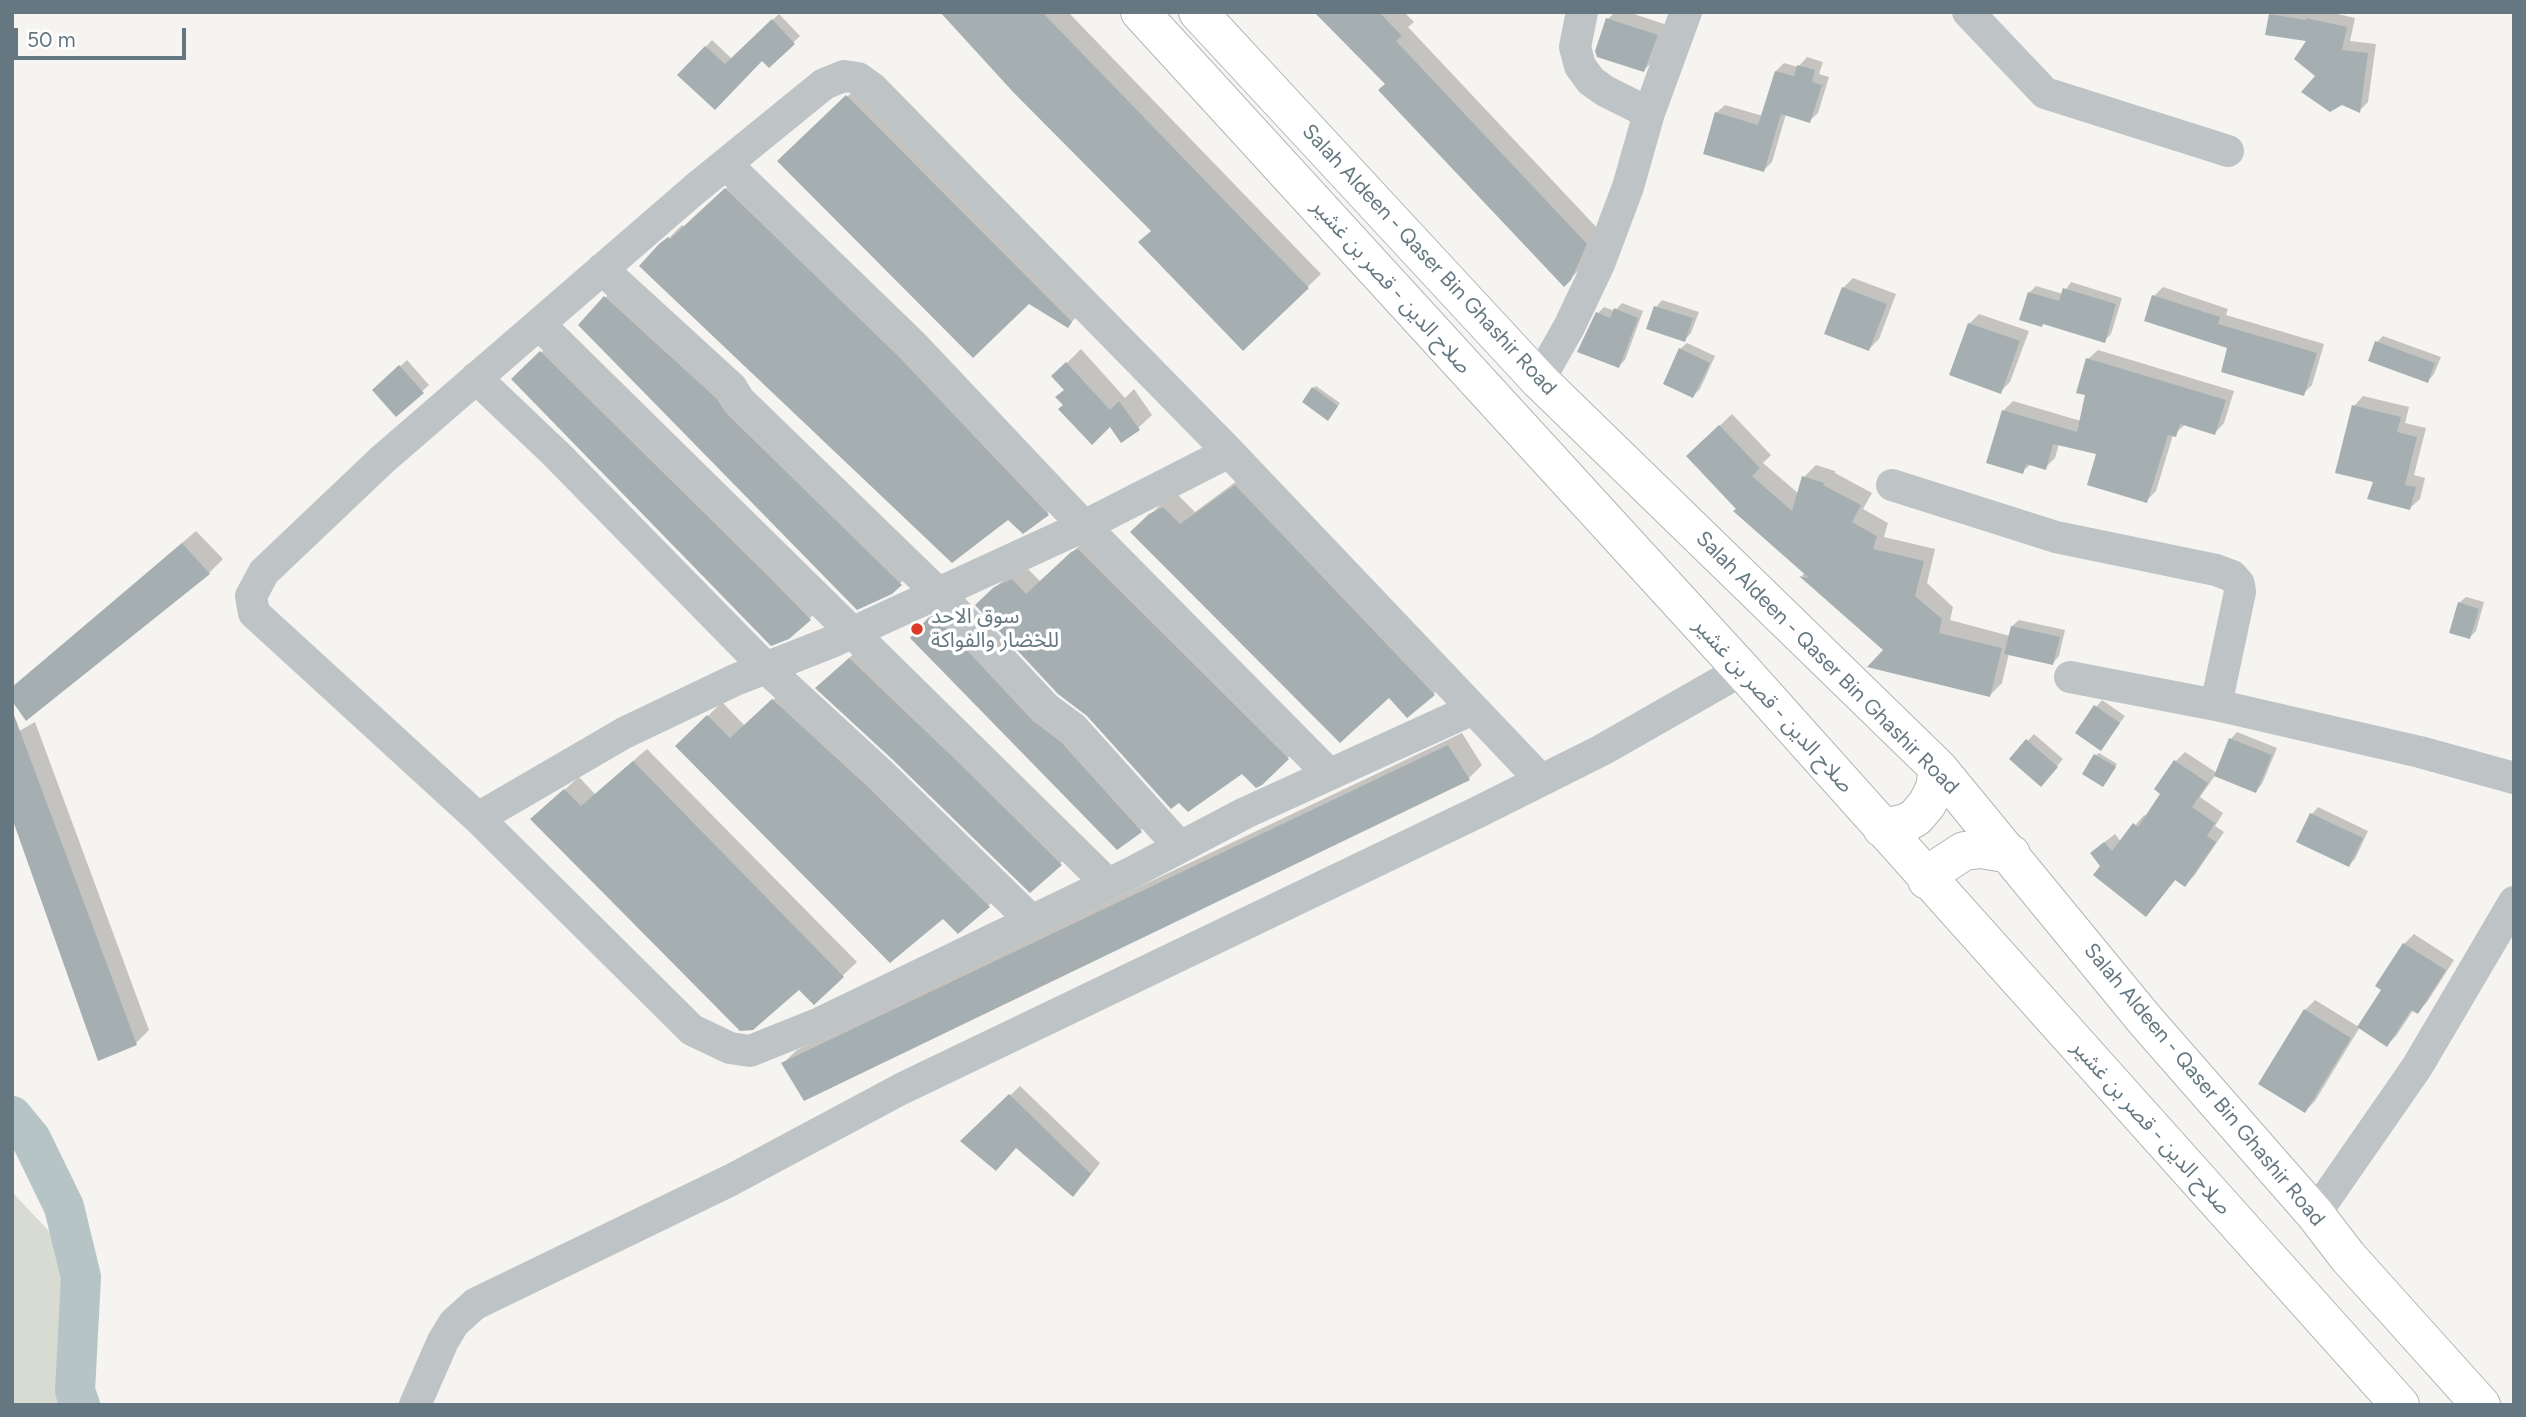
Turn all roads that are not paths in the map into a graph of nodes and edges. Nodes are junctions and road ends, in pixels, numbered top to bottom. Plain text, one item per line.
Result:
1 (1140, 12) edge
2 (1198, 12) edge
3 (1582, 12) edge
4 (1686, 12) edge
5 (1968, 12) edge
6 (1649, 113) junction
7 (2228, 151) dead end
8 (726, 164) junction
9 (602, 269) junction
10 (539, 324) junction
11 (476, 379) junction
12 (1538, 380) junction
13 (1229, 452) junction
14 (1892, 485) dead end
15 (1084, 526) junction
16 (937, 592) junction
17 (853, 632) junction
18 (766, 668) junction
19 (1742, 670) junction
20 (2070, 677) dead end
21 (2216, 705) junction
22 (1473, 709) junction
23 (1938, 768) junction
24 (1329, 774) junction
25 (2514, 778) edge
26 (1541, 780) junction
27 (478, 818) junction
28 (1882, 828) junction
29 (1180, 847) junction
30 (2011, 854) junction
31 (1927, 880) junction
32 (1108, 884) junction
33 (2514, 902) edge
34 (1032, 921) junction
35 (2315, 1214) junction
36 (2389, 1401) edge
37 (415, 1405) edge
38 (2481, 1405) edge

1 - 19 highway, صلاح الدين - قصر بن غشير
2 - 12 highway, Salah Aldeen - Qaser Bin Ghashir Road
3 - 6 street
4 - 6 street
5 - 7 street
6 - 12 street
8 - 9 street
8 - 13 street
8 - 15 street
9 - 10 street
9 - 16 street
10 - 11 street
10 - 17 street
11 - 18 street
11 - 27 street
12 - 23 highway, Salah Aldeen - Qaser Bin Ghashir Road
13 - 15 street
13 - 22 street
14 - 21 street
15 - 16 street
15 - 24 street
16 - 17 street
16 - 29 street
17 - 18 street
17 - 32 street
18 - 27 street
18 - 34 street
19 - 26 street
19 - 28 highway, صلاح الدين - قصر بن غشير
20 - 21 street
21 - 25 street
22 - 24 street
22 - 26 street
23 - 28 highway
23 - 30 highway, Salah Aldeen - Qaser Bin Ghashir Road
24 - 29 street
26 - 37 street
27 - 34 street
28 - 31 highway, صلاح الدين - قصر بن غشير
29 - 32 street
30 - 31 highway
30 - 35 highway, Salah Aldeen - Qaser Bin Ghashir Road
31 - 36 highway, صلاح الدين - قصر بن غشير
32 - 34 street
33 - 35 street
35 - 38 highway, Salah Aldeen - Qaser Bin Ghashir Road

